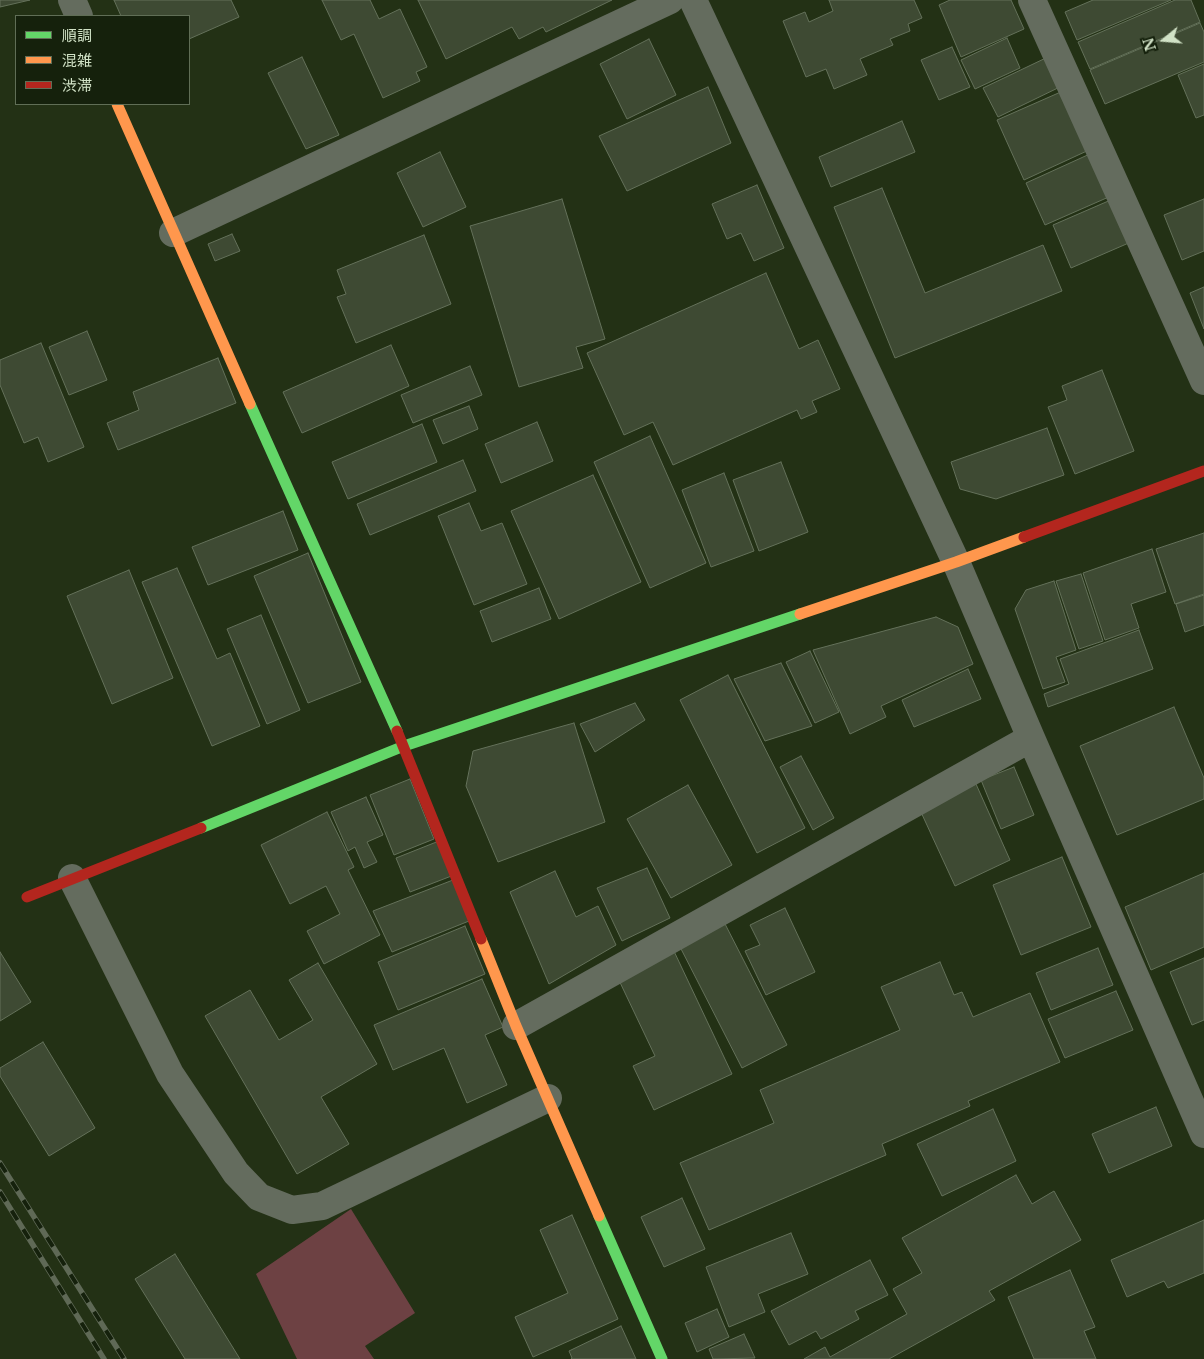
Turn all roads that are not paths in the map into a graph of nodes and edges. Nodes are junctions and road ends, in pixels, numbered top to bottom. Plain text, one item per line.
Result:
1 (72, 0) edge
2 (670, 0) edge
3 (693, 0) edge
4 (1032, 0) edge
5 (79, 15) edge
6 (117, 105) edge
7 (173, 234) junction
8 (1204, 380) edge
9 (1204, 471) edge
10 (956, 562) junction
11 (1031, 738) junction
12 (404, 746) junction
13 (72, 878) junction
14 (27, 897) dead end
15 (516, 1026) junction
16 (548, 1098) junction
17 (1204, 1134) edge
18 (662, 1359) edge

1 - 5 street
2 - 7 street
3 - 10 street
4 - 8 street
6 - 7 street
7 - 12 street
9 - 10 street
10 - 11 street
10 - 12 street
11 - 15 street
11 - 17 street
12 - 13 street
12 - 15 street
13 - 14 street
13 - 16 street
15 - 16 street
16 - 18 street

